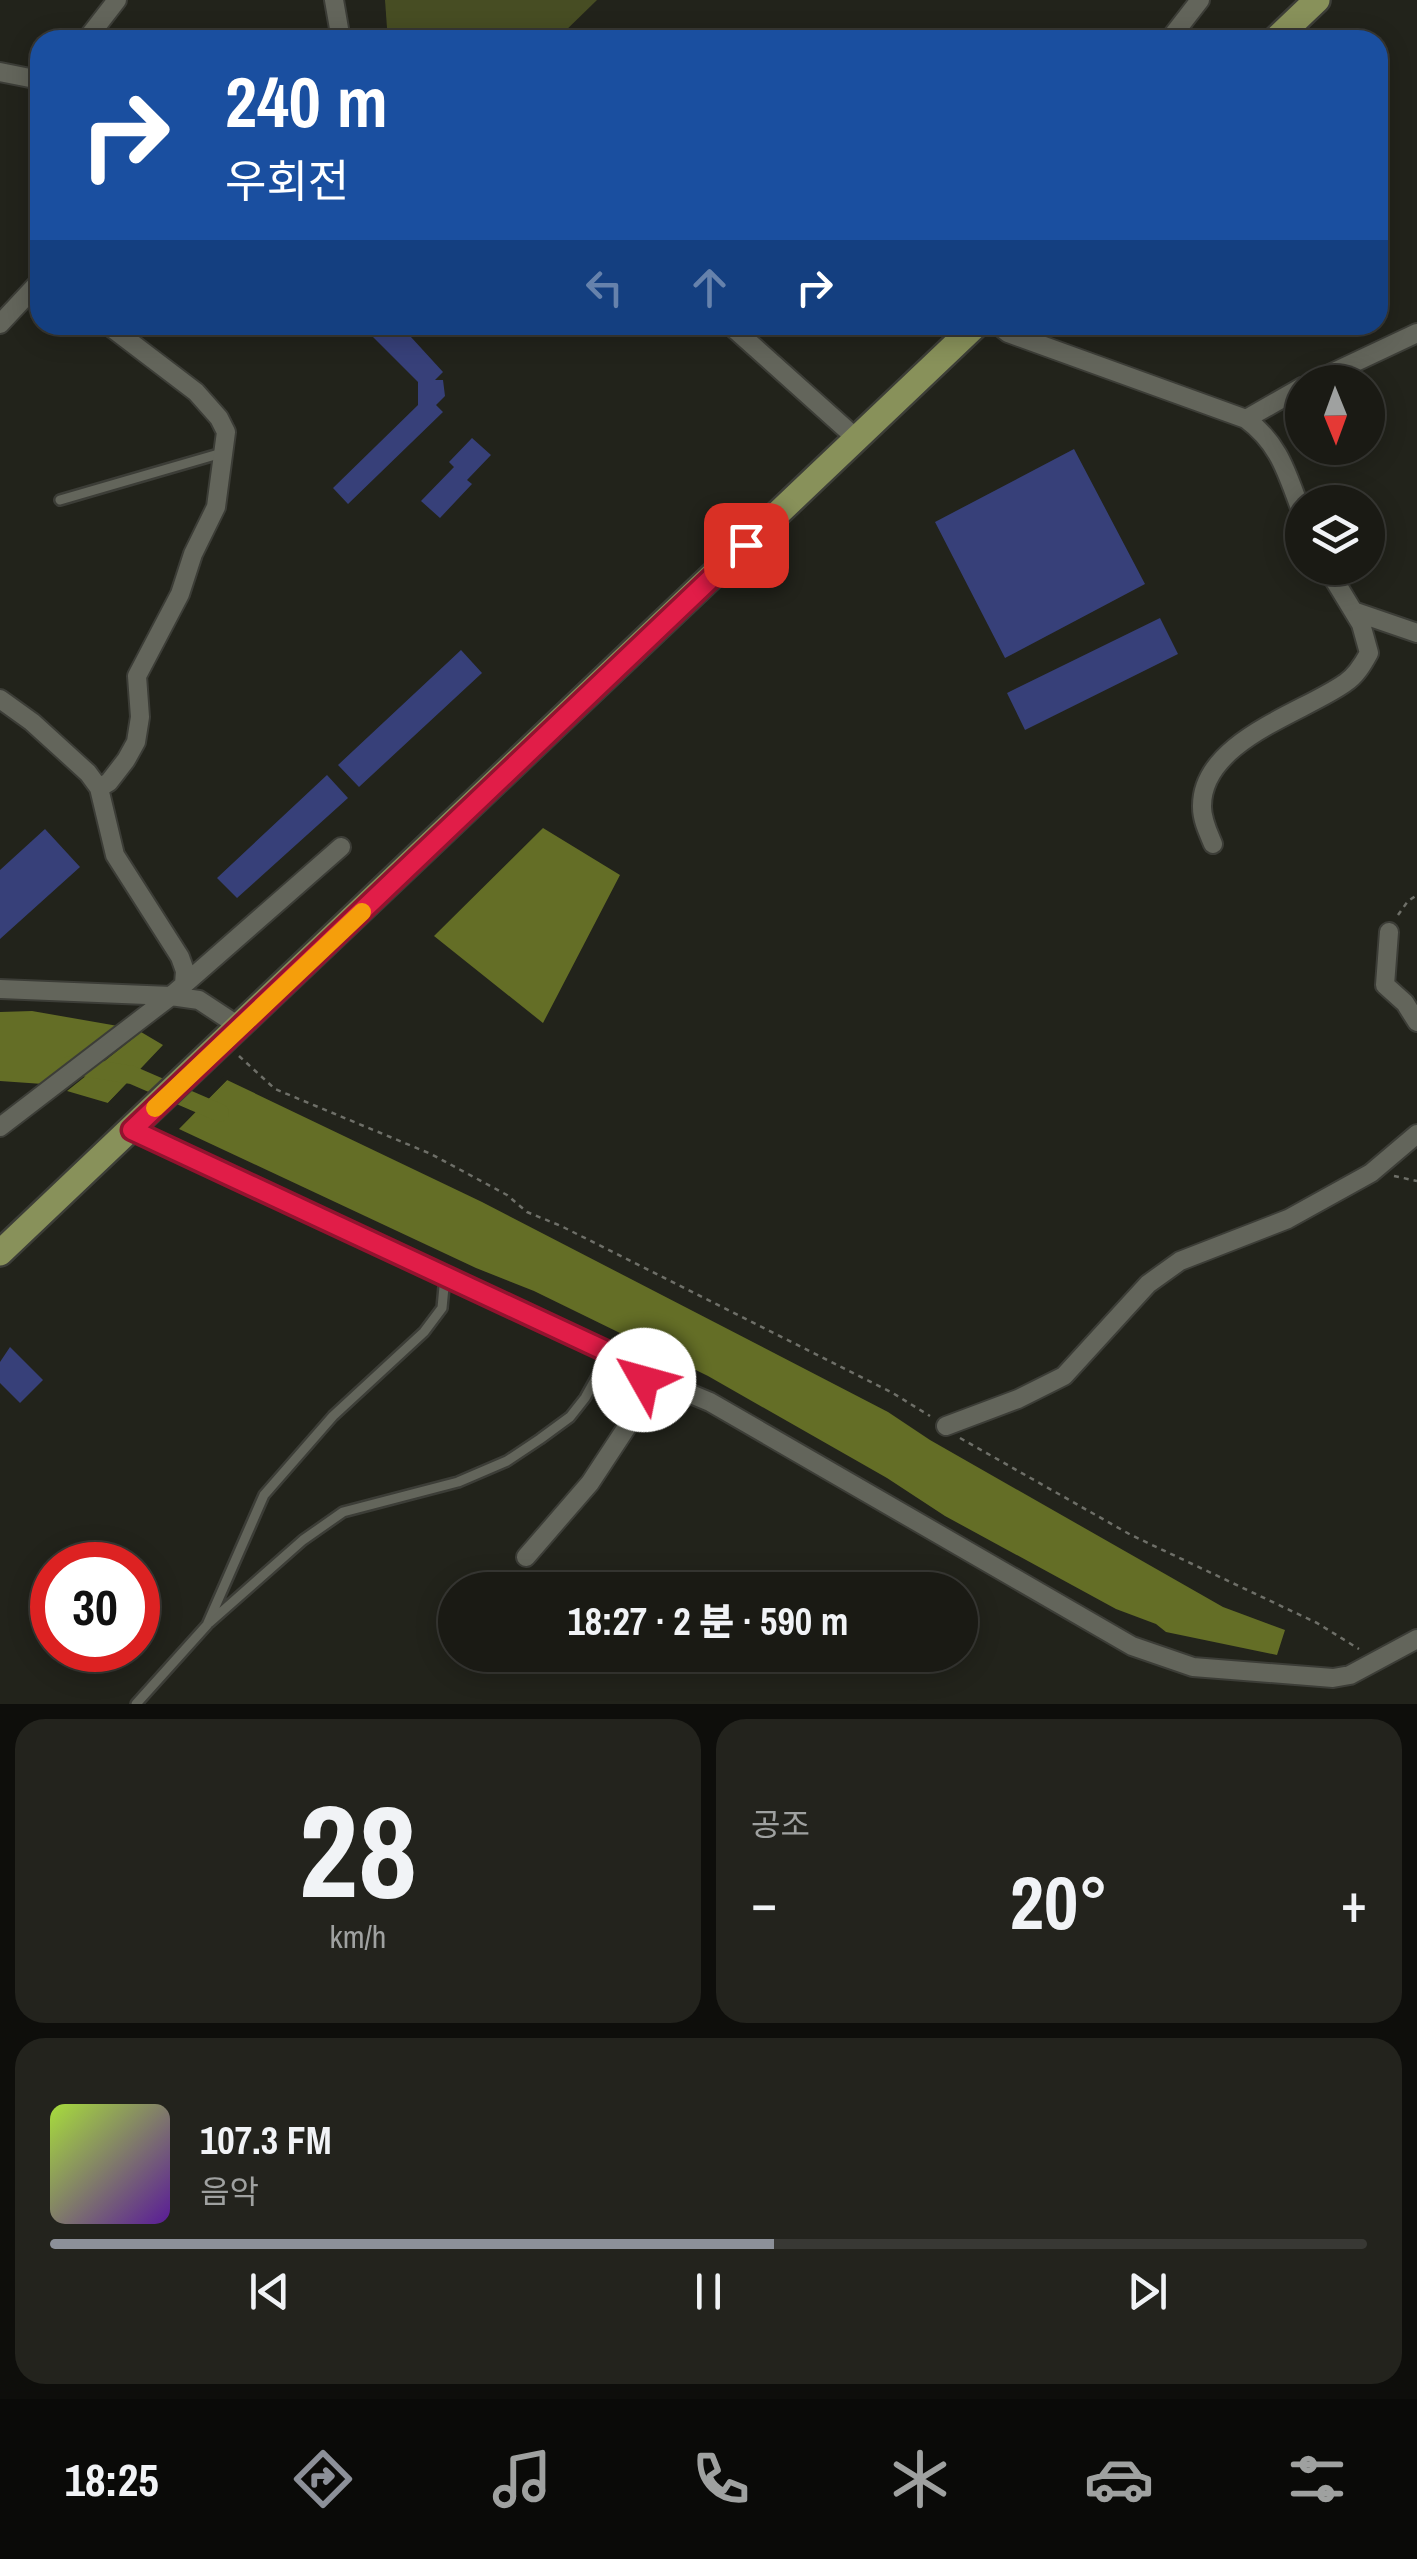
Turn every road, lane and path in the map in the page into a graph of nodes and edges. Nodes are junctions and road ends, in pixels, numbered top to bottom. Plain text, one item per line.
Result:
1 (117, 0) edge
2 (334, 0) edge
3 (1200, 0) edge
4 (1316, 0) edge
5 (94, 30) edge
6 (339, 30) edge
7 (1177, 30) edge
8 (1285, 30) edge
9 (30, 292) edge
10 (0, 324) edge
11 (1417, 333) edge
12 (120, 335) edge
13 (741, 335) edge
14 (966, 335) edge
15 (1014, 335) edge
16 (1349, 365) edge
17 (1285, 395) edge
18 (1246, 419) junction
19 (857, 439) junction
20 (225, 452) junction
21 (1291, 485) edge
22 (60, 500) dead end
23 (1337, 585) edge
24 (1352, 611) junction
25 (1417, 634) edge
26 (0, 699) edge
27 (99, 788) junction
28 (1213, 844) dead end
29 (342, 847) dead end
30 (1417, 895) edge
31 (1389, 932) joint
32 (0, 989) edge
33 (178, 990) junction
34 (1417, 1022) edge
35 (232, 1034) junction
36 (0, 1127) edge
37 (132, 1130) junction
38 (1417, 1134) edge
39 (0, 1253) edge
40 (445, 1276) junction
41 (610, 1353) junction
42 (644, 1380) junction
43 (946, 1426) junction
44 (526, 1557) dead end
45 (207, 1625) junction
46 (1417, 1639) edge
47 (1375, 1662) junction
48 (136, 1704) edge

1 - 5 street
2 - 6 street
3 - 7 street
4 - 8 main road
9 - 10 street
11 - 16 street
12 - 20 street
13 - 19 street
14 - 19 main road
15 - 18 street
17 - 18 street
18 - 21 street
19 - 35 main road
20 - 22 lane
20 - 27 street
23 - 24 street
24 - 25 street
24 - 28 street
26 - 27 street
27 - 33 street
29 - 33 street
30 - 31 path
31 - 34 street
32 - 33 street
33 - 35 street
33 - 36 street
35 - 37 main road
35 - 43 path
37 - 39 main road
37 - 40 street
38 - 43 street
40 - 41 street
40 - 45 lane
41 - 42 street
41 - 45 lane
42 - 44 street
42 - 47 street
43 - 47 path
45 - 48 lane
46 - 47 street

